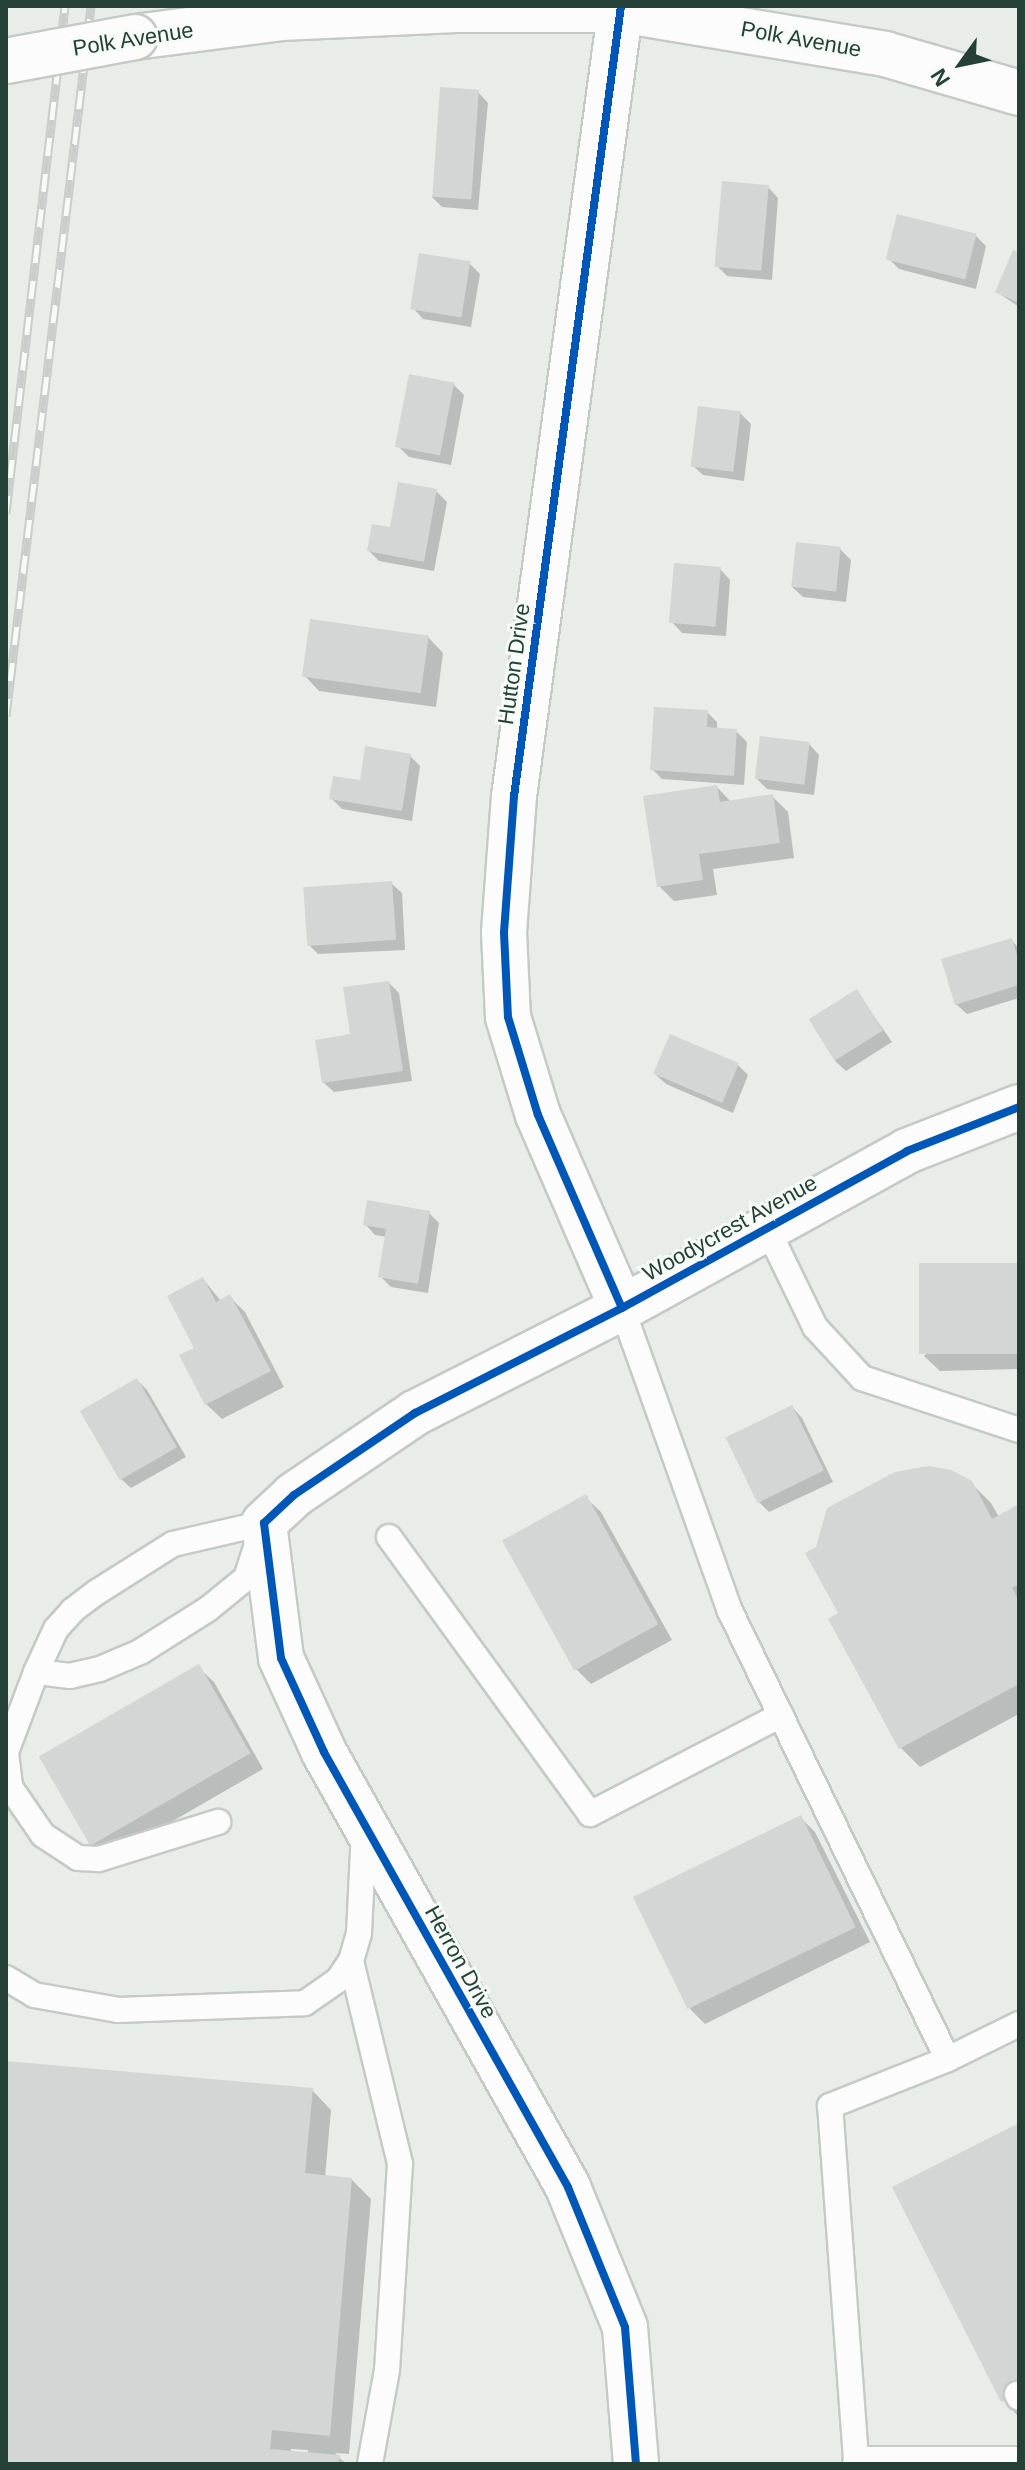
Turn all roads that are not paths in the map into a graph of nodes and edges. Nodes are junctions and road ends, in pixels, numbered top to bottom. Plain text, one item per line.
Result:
1 (620, 8) edge
2 (6, 61) edge
3 (1019, 93) edge
4 (1019, 1107) edge
5 (767, 1228) junction
6 (622, 1308) junction
7 (1019, 1430) edge
8 (264, 1523) junction
9 (389, 1537) dead end
10 (36, 1672) junction
11 (781, 1715) junction
12 (6, 1752) edge
13 (8, 1791) edge
14 (218, 1822) dead end
15 (364, 1822) junction
16 (351, 1961) junction
17 (6, 1978) edge
18 (1019, 2024) edge
19 (948, 2059) junction
20 (1019, 2459) edge
21 (855, 2461) edge
22 (370, 2464) edge
23 (636, 2464) edge

1 - 2 street, Polk Avenue, bridge
1 - 3 street, Polk Avenue
1 - 6 street, Hutton Drive
4 - 5 street, Woodycrest Avenue
5 - 6 street, Woodycrest Avenue
5 - 7 lane
6 - 8 street, Woodycrest Avenue
6 - 11 lane
8 - 10 lane
8 - 10 lane
8 - 15 street, Herron Drive
9 - 11 lane
10 - 12 lane
11 - 19 lane
12 - 13 lane
13 - 14 lane
15 - 16 lane
15 - 23 street, Herron Drive
16 - 17 lane
16 - 22 lane
18 - 19 lane
19 - 21 lane
20 - 21 lane

